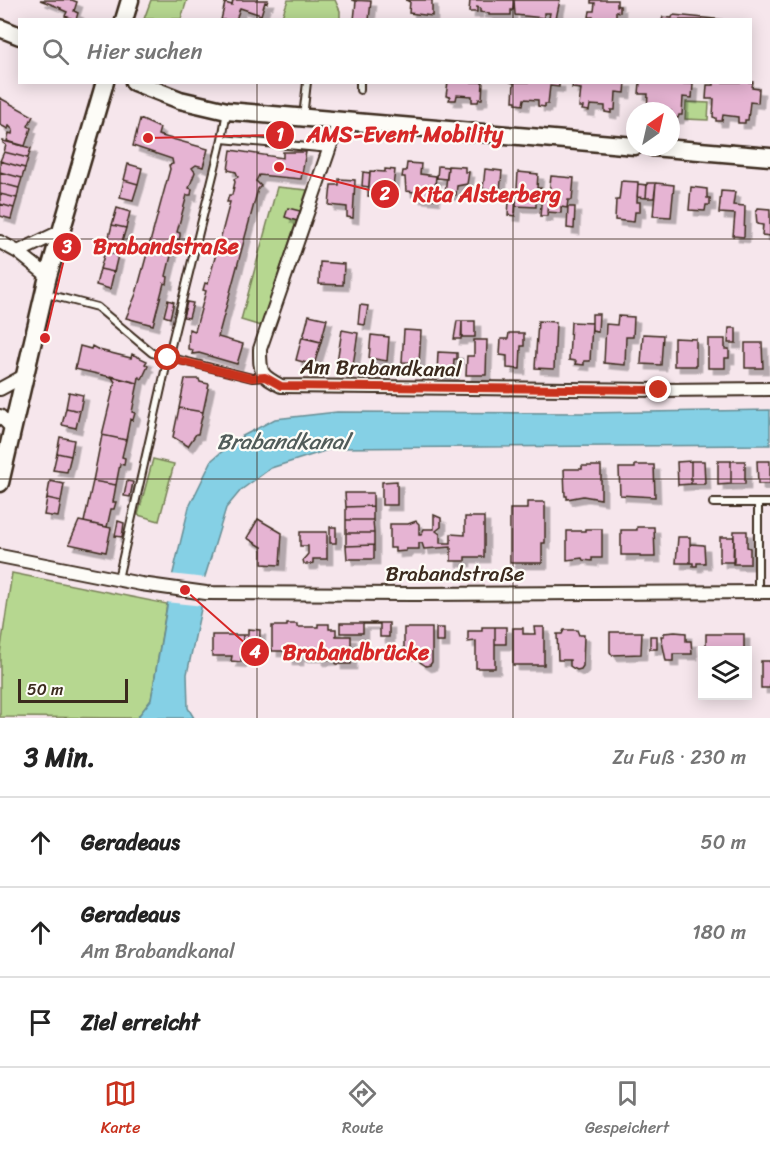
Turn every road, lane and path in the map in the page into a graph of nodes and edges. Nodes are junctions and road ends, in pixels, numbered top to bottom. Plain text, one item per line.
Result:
1 (130, 0) edge
2 (125, 18) edge
3 (0, 28) edge
4 (18, 35) edge
5 (104, 84) edge
6 (139, 84) edge
7 (307, 84) edge
8 (227, 111) junction
9 (302, 118) junction
10 (339, 121) junction
11 (222, 139) junction
12 (626, 145) edge
13 (330, 149) junction
14 (680, 149) edge
15 (770, 157) edge
16 (60, 232) junction
17 (0, 243) edge
18 (18, 252) junction
19 (48, 276) junction
20 (43, 294) junction
21 (168, 358) junction
22 (24, 376) junction
23 (265, 377) junction
24 (770, 389) edge
25 (0, 390) edge
26 (6, 422) edge
27 (0, 483) edge
28 (713, 503) dead end
29 (758, 503) junction
30 (770, 503) edge
31 (0, 556) edge
32 (118, 580) junction
33 (764, 592) edge

1 - 2 street
3 - 4 street
5 - 16 street
6 - 8 street
7 - 9 lane
8 - 9 street
8 - 11 lane
9 - 10 street
10 - 12 street
10 - 13 street
11 - 13 lane
11 - 21 lane
13 - 23 street
14 - 15 street
16 - 18 street
16 - 19 street
17 - 18 street
18 - 19 street
19 - 20 street
20 - 21 lane
20 - 22 street
21 - 23 lane
21 - 32 lane
22 - 25 street
22 - 26 street
23 - 24 street, Am Brabandkanal
26 - 27 street
28 - 29 lane
29 - 30 lane
29 - 33 lane
31 - 32 street, Brabandstraße
32 - 33 street, Brabandstraße

